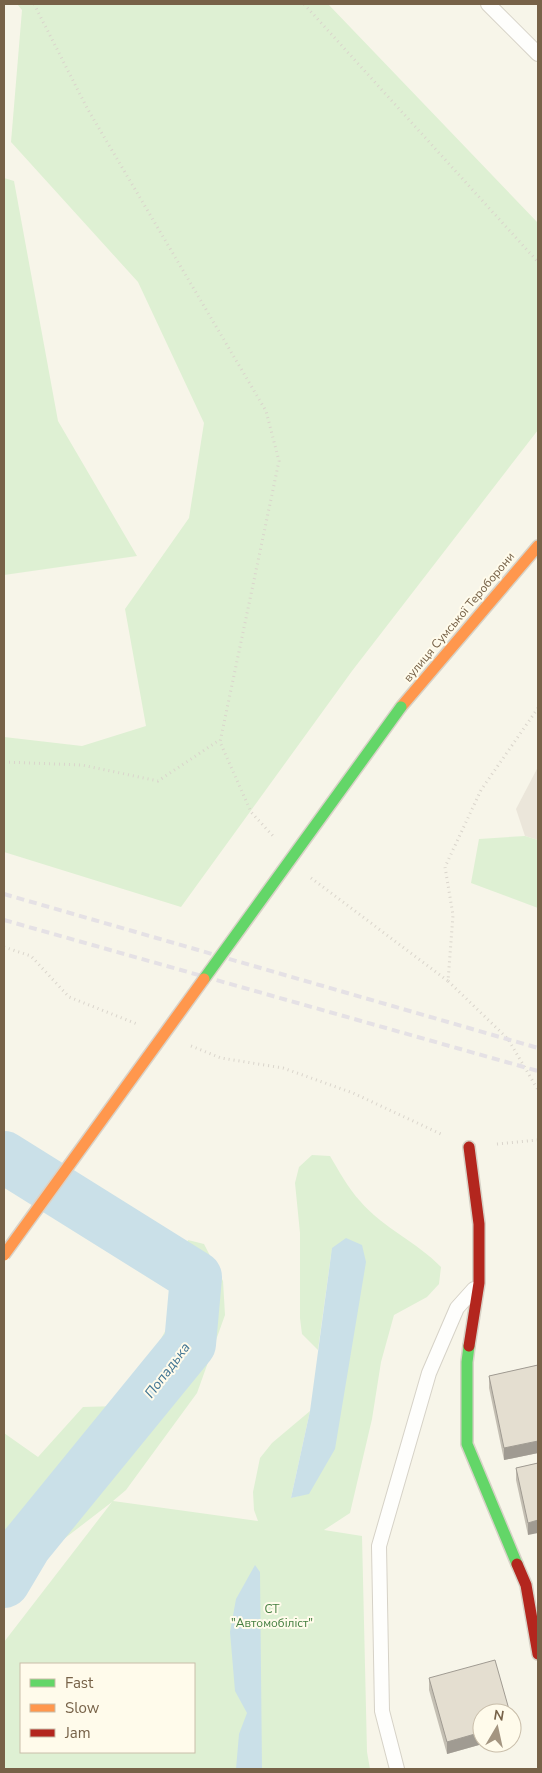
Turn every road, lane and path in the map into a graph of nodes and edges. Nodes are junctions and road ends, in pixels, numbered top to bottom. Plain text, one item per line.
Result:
1 (34, 4) edge
2 (304, 4) edge
3 (488, 4) edge
4 (538, 54) edge
5 (538, 262) edge
6 (538, 546) edge
7 (538, 708) edge
8 (218, 742) dead end
9 (4, 762) edge
10 (278, 842) dead end
11 (305, 871) dead end
12 (4, 947) edge
13 (448, 981) junction
14 (140, 1026) dead end
15 (185, 1044) dead end
16 (538, 1090) edge
17 (538, 1140) edge
18 (469, 1147) junction
19 (4, 1256) edge
20 (479, 1283) junction
21 (538, 1654) edge
22 (397, 1769) edge

1 - 10 path
2 - 5 path
3 - 4 lane
6 - 19 main road, вулиця Сумської Тероборони, bridge
7 - 13 path
8 - 9 path
11 - 13 path
12 - 14 path
13 - 16 path
15 - 18 path
17 - 18 path
18 - 20 main road
20 - 21 main road
20 - 22 lane

